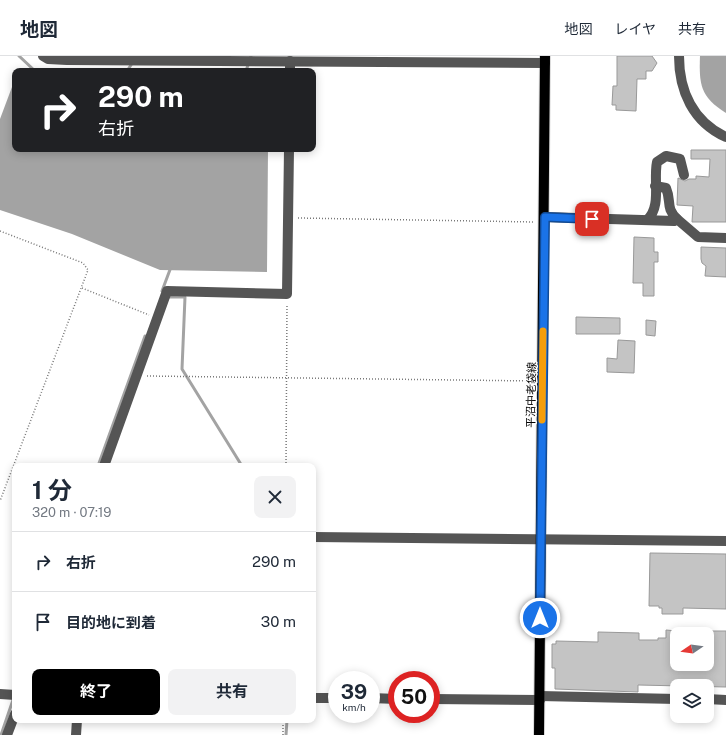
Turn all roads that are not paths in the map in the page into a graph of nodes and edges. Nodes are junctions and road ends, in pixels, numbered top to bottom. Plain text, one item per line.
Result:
1 (43, 56) edge
2 (678, 56) edge
3 (257, 58) edge
4 (545, 60) edge
5 (290, 66) edge
6 (726, 137) edge
7 (289, 152) edge
8 (684, 174) dead end
9 (655, 186) junction
10 (677, 219) junction
11 (545, 220) junction
12 (647, 220) junction
13 (726, 238) edge
14 (105, 463) edge
15 (316, 537) edge
16 (540, 539) junction
17 (726, 541) edge
18 (0, 694) edge
19 (12, 695) edge
20 (316, 698) edge
21 (328, 698) edge
22 (540, 698) junction
23 (440, 699) edge
24 (670, 699) edge
25 (714, 699) edge
26 (726, 700) edge
27 (12, 722) edge
28 (77, 723) edge
29 (7, 735) edge
30 (76, 735) edge
31 (539, 735) edge

1 - 3 street
2 - 6 street
3 - 5 street
4 - 5 street
4 - 11 main road, 平沼中老袋線
7 - 14 street
8 - 9 street
9 - 10 street
9 - 12 street
10 - 12 street
10 - 13 street
11 - 12 street
11 - 16 main road, 平沼中老袋線
15 - 16 street
16 - 17 street
16 - 22 main road, 平沼中老袋線
18 - 19 street
20 - 21 street
22 - 23 street
22 - 24 street
22 - 31 main road, 平沼中老袋線
25 - 26 street
27 - 29 street
28 - 30 street

